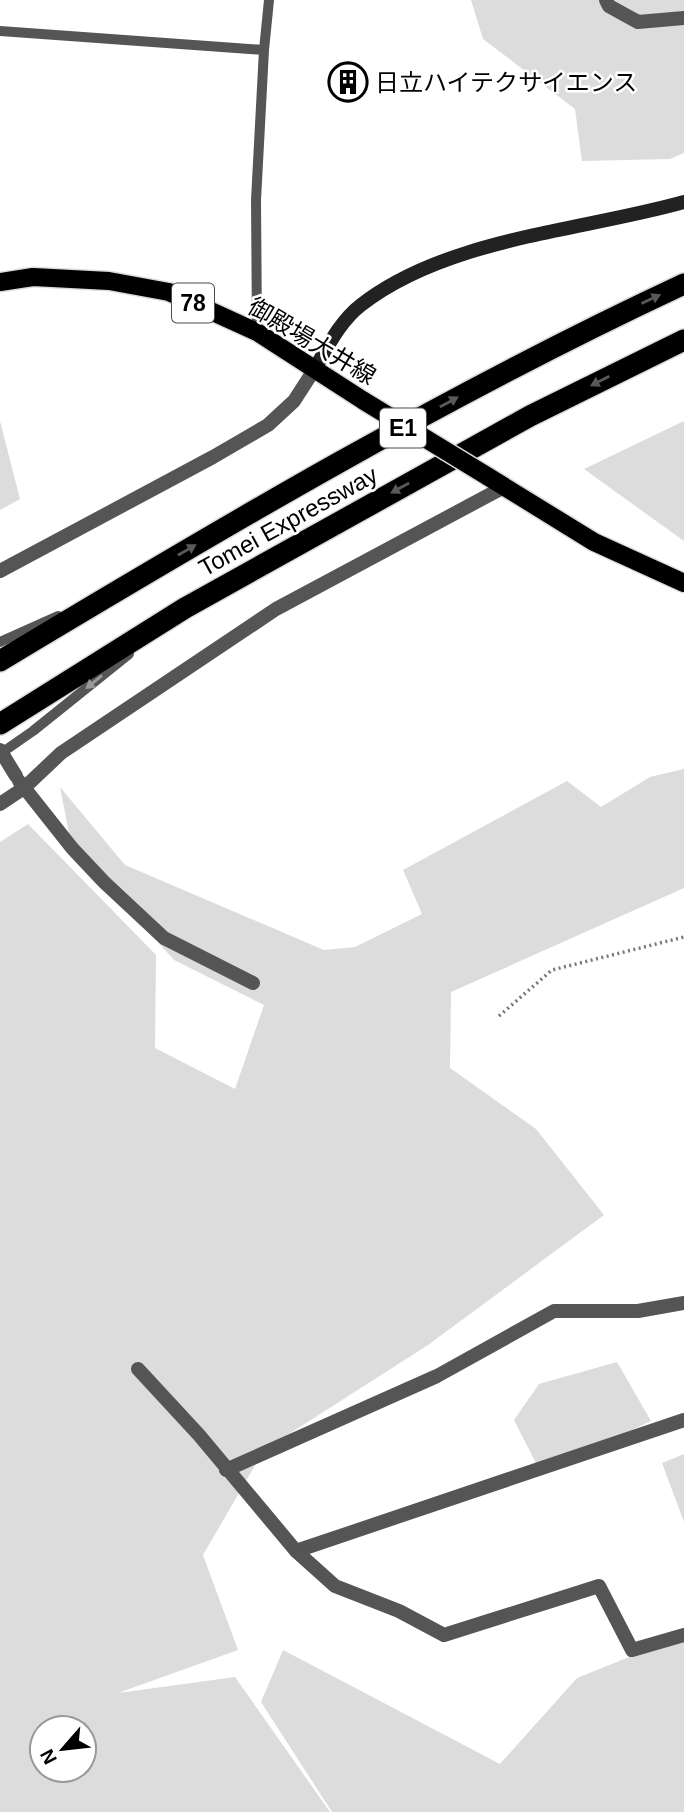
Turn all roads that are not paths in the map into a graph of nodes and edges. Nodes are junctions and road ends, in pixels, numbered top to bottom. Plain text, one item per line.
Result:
1 (269, 0) edge
2 (606, 0) edge
3 (684, 19) edge
4 (0, 31) edge
5 (264, 50) junction
6 (684, 202) edge
7 (0, 282) edge
8 (684, 284) edge
9 (257, 332) junction
10 (684, 340) edge
11 (314, 370) junction
12 (504, 488) junction
13 (0, 572) edge
14 (684, 583) edge
15 (128, 584) junction
16 (186, 608) junction
17 (0, 642) edge
18 (0, 661) edge
19 (0, 724) edge
20 (0, 752) edge
21 (20, 782) junction
22 (0, 804) edge
23 (253, 982) dead end
24 (684, 1303) edge
25 (138, 1369) dead end
26 (684, 1420) edge
27 (226, 1470) junction
28 (296, 1550) junction
29 (684, 1635) edge

1 - 5 lane
2 - 3 street
4 - 5 lane
5 - 9 lane
6 - 11 street
7 - 9 main road, 御殿場大井線 / 78
15 -> 8 highway, Tomei Expressway / E1
9 - 11 main road, 御殿場大井線 / 78
10 -> 16 highway, Tomei Expressway / E1
11 - 12 main road, 御殿場大井線 / 78, bridge
11 - 13 street
12 - 14 main road, 御殿場大井線 / 78
12 - 21 street
15 - 17 lane
15 - 18 highway, Tomei Expressway / E1
16 - 19 highway, Tomei Expressway / E1
16 -> 20 lane
20 - 21 street, bridge
21 - 22 street
21 - 23 street
24 - 27 street
25 - 27 street
26 - 28 street
27 - 28 street
28 - 29 street

